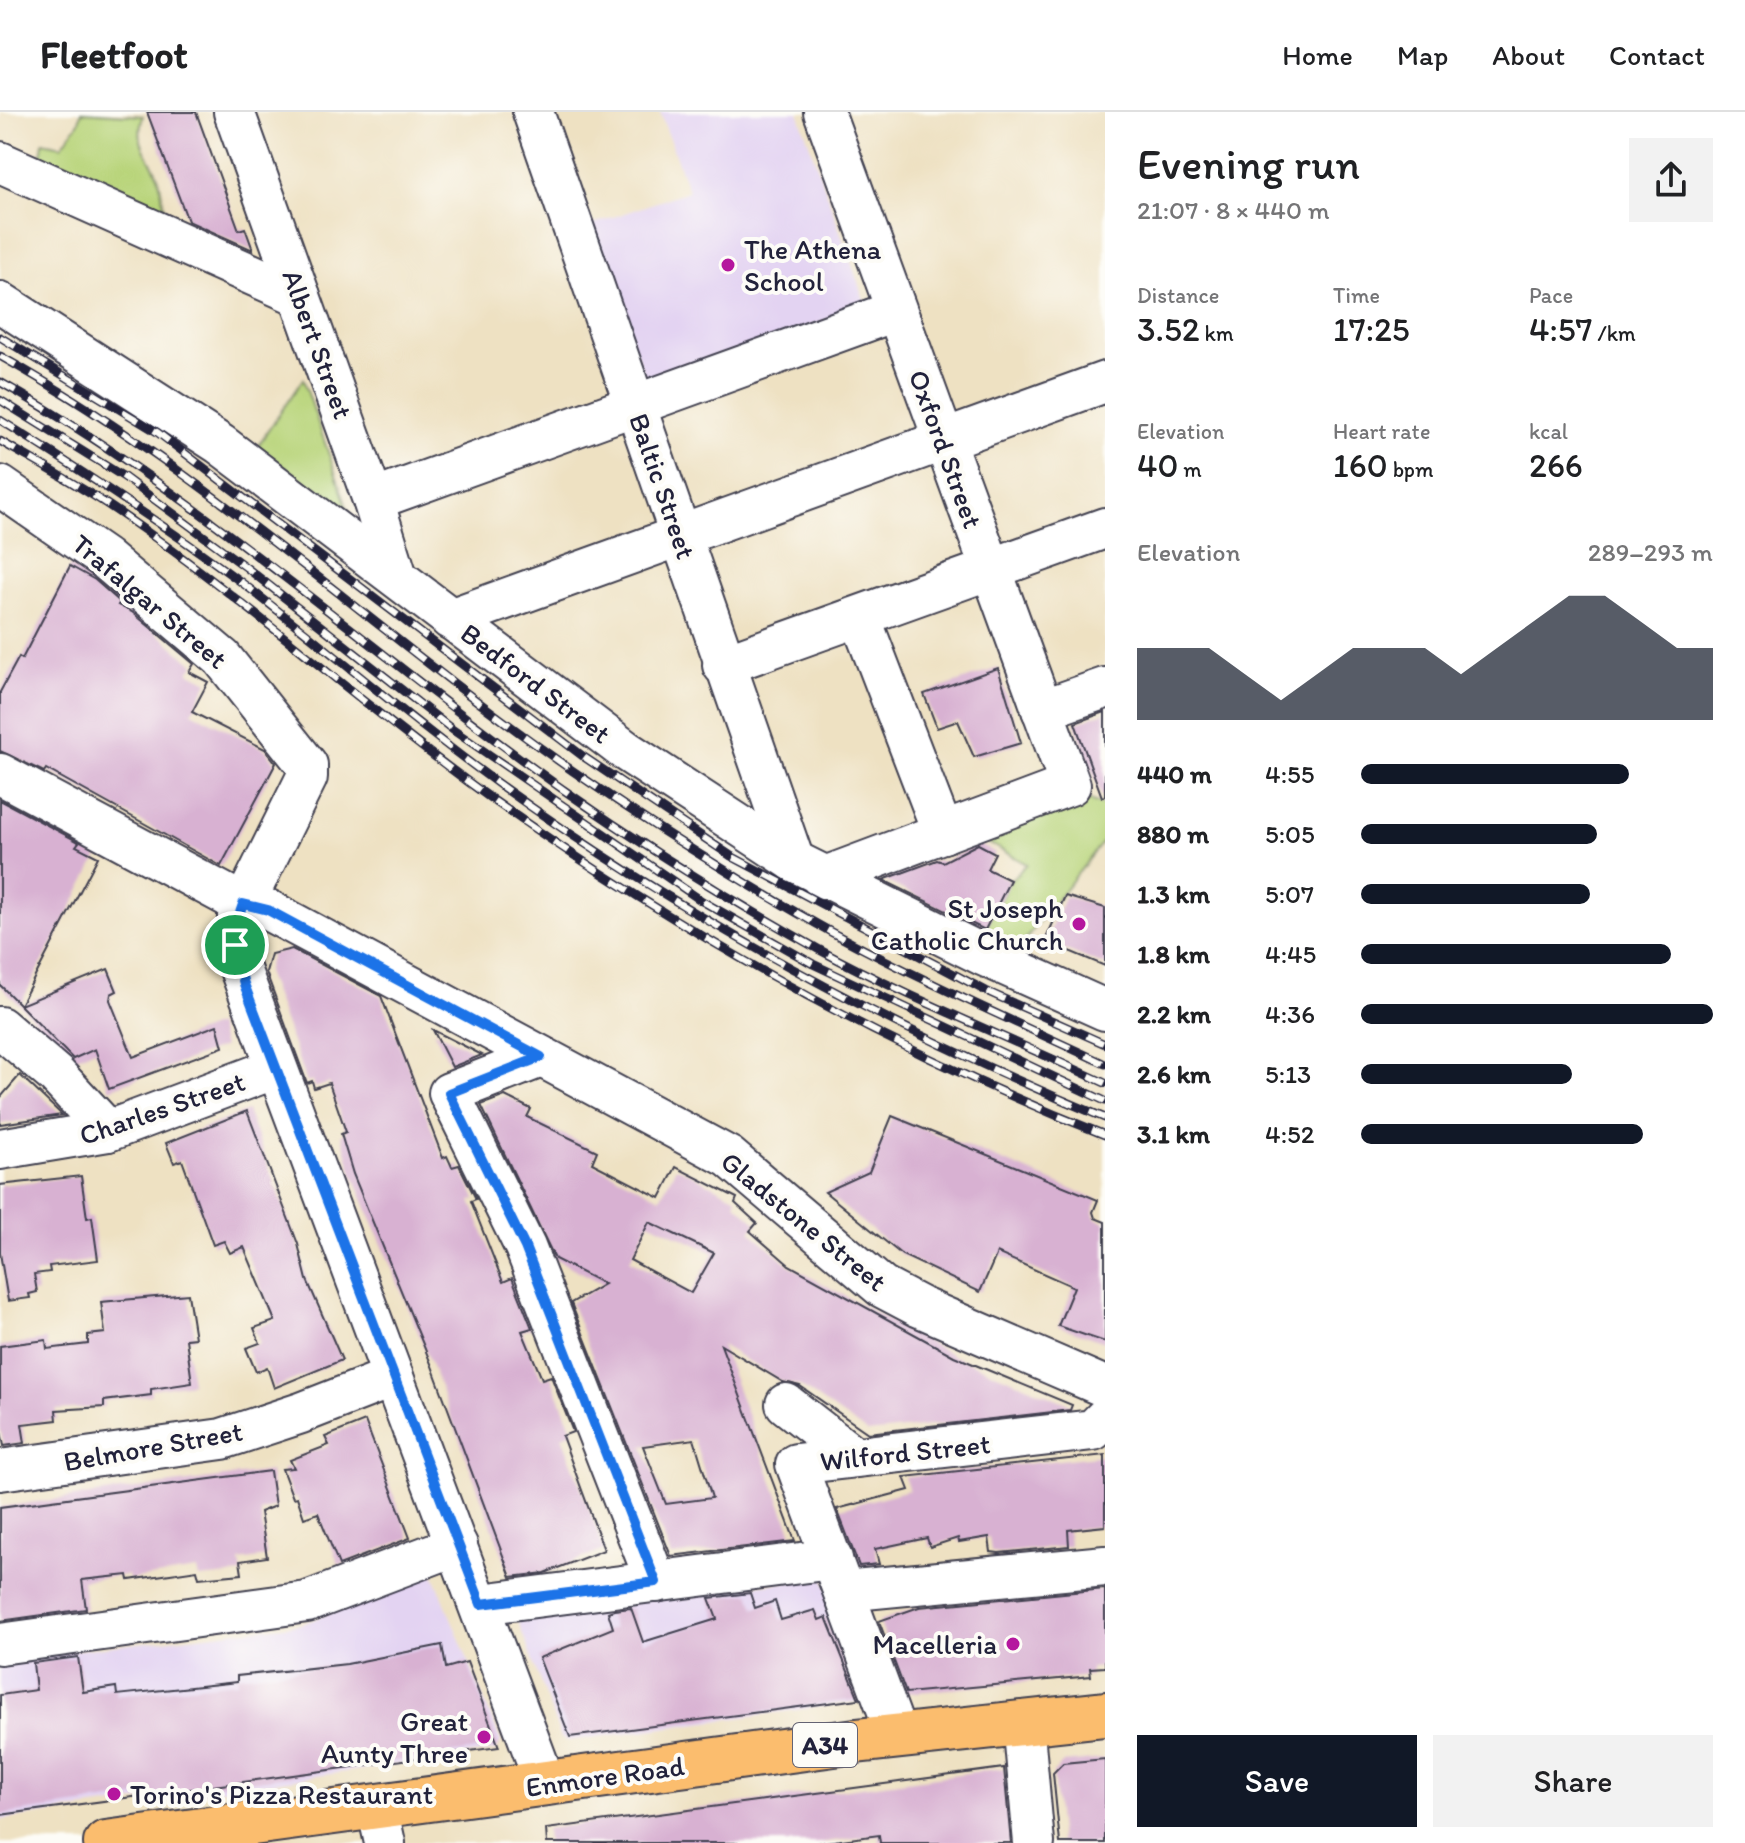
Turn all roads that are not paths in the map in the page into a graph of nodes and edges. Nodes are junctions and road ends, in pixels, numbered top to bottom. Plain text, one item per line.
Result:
1 (234, 112) edge
2 (533, 112) edge
3 (824, 112) edge
4 (0, 162) edge
5 (300, 296) junction
6 (0, 302) edge
7 (895, 311) junction
8 (1105, 382) edge
9 (635, 404) junction
10 (943, 441) junction
11 (0, 486) edge
12 (373, 500) junction
13 (1105, 528) edge
14 (681, 537) junction
15 (990, 569) junction
16 (397, 577) junction
17 (860, 617) junction
18 (450, 619) junction
19 (723, 665) junction
20 (1105, 688) edge
21 (1042, 710) junction
22 (0, 774) edge
23 (943, 833) junction
24 (808, 869) junction
25 (243, 904) junction
26 (1105, 1010) edge
27 (0, 1027) edge
28 (541, 1057) junction
29 (276, 1068) junction
30 (108, 1131) junction
31 (0, 1149) edge
32 (393, 1377) junction
33 (1105, 1387) edge
34 (786, 1404) dead end
35 (1105, 1418) edge
36 (854, 1457) junction
37 (0, 1470) edge
38 (457, 1545) junction
39 (1105, 1566) edge
40 (838, 1575) junction
41 (656, 1582) junction
42 (481, 1604) junction
43 (0, 1644) edge
44 (1105, 1714) edge
45 (1023, 1721) junction
46 (897, 1735) junction
47 (546, 1785) junction
48 (381, 1825) edge
49 (106, 1843) edge
50 (1034, 1843) edge

1 - 5 street, Albert Street
2 - 9 street, Baltic Street
3 - 7 street, Oxford Street
4 - 5 street
5 - 12 street, Albert Street
6 - 16 street, Bedford Street
7 - 9 street
7 - 10 street, Oxford Street
8 - 10 street
9 - 12 street
9 - 14 street, Baltic Street
10 - 14 street
10 - 15 street, Oxford Street
11 - 25 street, Trafalgar Street
12 - 16 street, Albert Street
13 - 15 street
14 - 18 street
14 - 19 street, Baltic Street
15 - 17 street
15 - 21 street, Oxford Street
16 - 18 street, Bedford Street
17 - 19 street
17 - 23 street
18 - 24 street, Bedford Street
19 - 24 street, Baltic Street
20 - 21 street
21 - 23 street, Oxford Street
22 - 25 street, Gladstone Street
23 - 24 street
24 - 26 street, Bedford Street
25 - 28 street, Gladstone Street
25 - 29 street
27 - 30 street
28 - 33 street, Gladstone Street
28 - 41 street
29 - 30 street, Charles Street
29 - 32 street
30 - 31 street, Charles Street
32 - 37 street, Belmore Street
32 - 38 street
34 - 36 street
35 - 36 street, Wilford Street
36 - 40 street, Wilford Street
38 - 42 street
38 - 43 street
39 - 40 street
40 - 41 street
40 - 46 street, Wilford Street
41 - 42 street
42 - 47 street
44 - 45 highway, Enmore Road / A34
45 - 46 highway, Enmore Road / A34
45 - 50 street
46 - 47 highway, Enmore Road / A34
47 - 48 highway, Enmore Road / A34
48 - 49 highway, Enmore Road / A34

